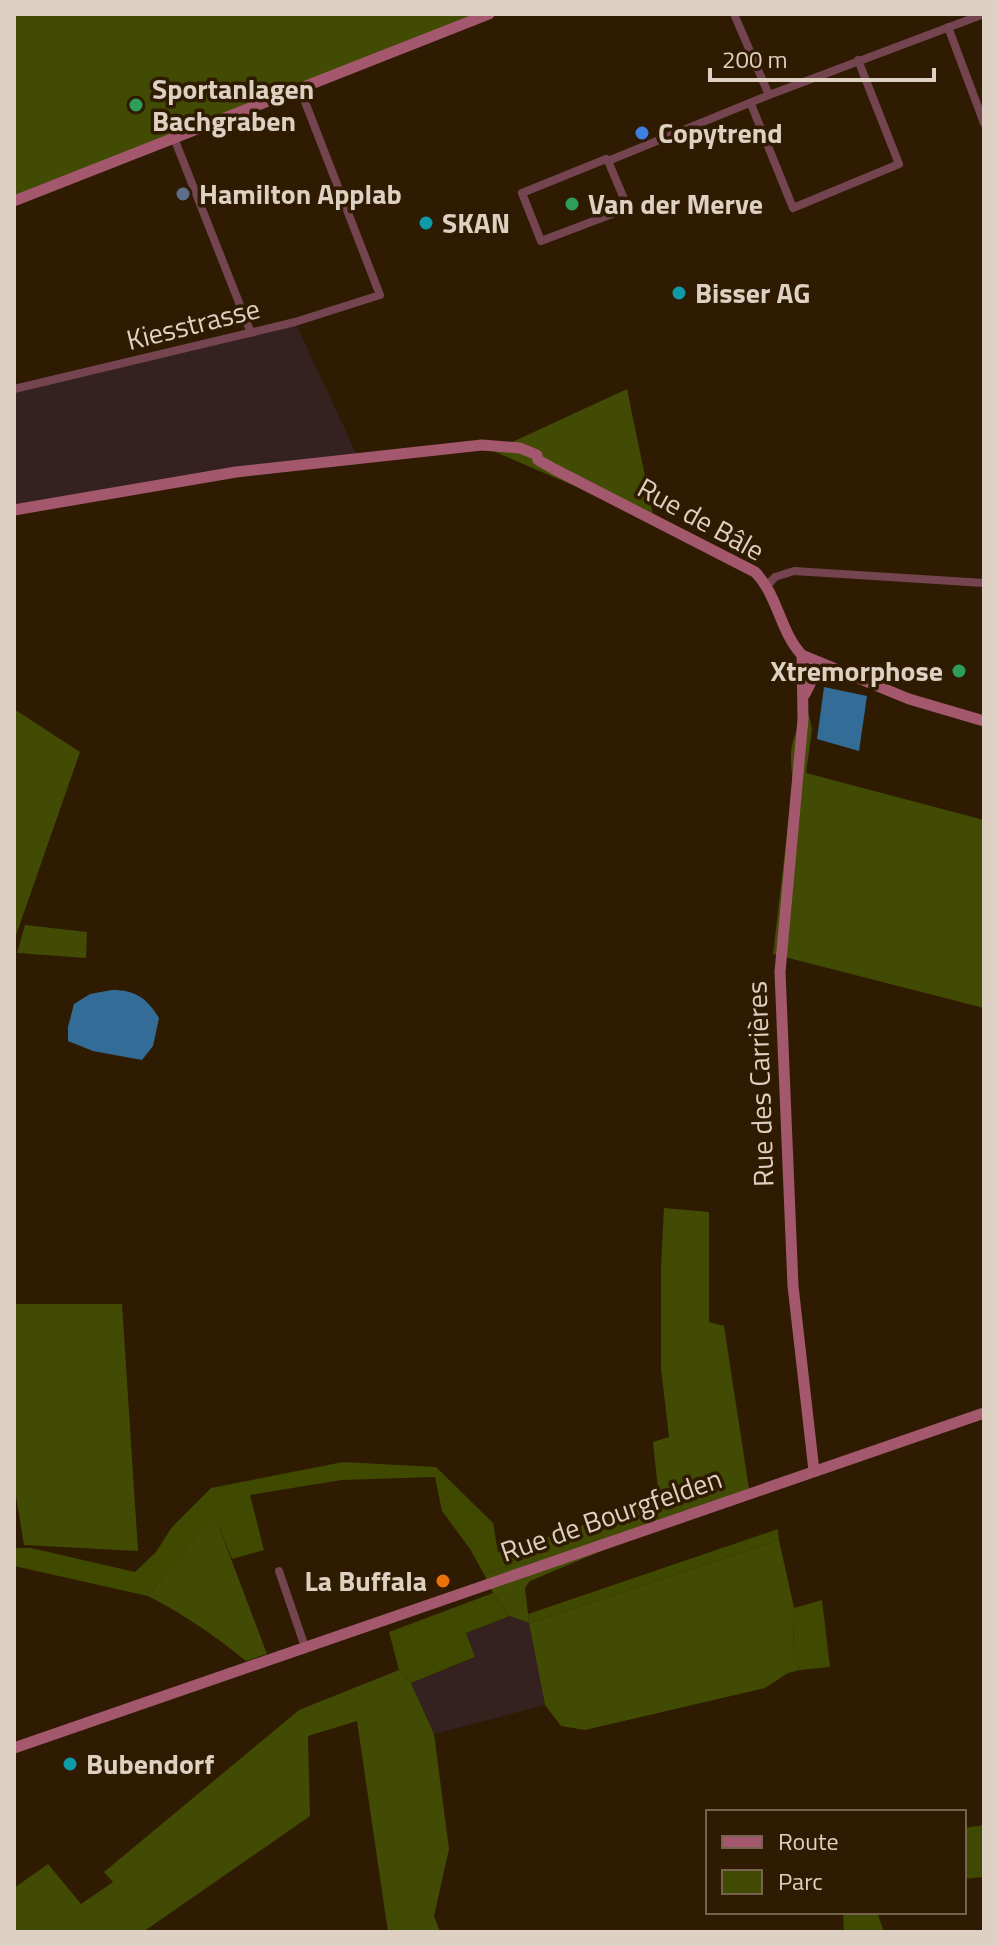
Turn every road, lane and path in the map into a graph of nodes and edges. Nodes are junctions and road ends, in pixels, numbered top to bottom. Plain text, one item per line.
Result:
1 (489, 14) edge
2 (734, 14) edge
3 (984, 14) edge
4 (948, 27) junction
5 (858, 60) junction
6 (300, 89) junction
7 (769, 95) junction
8 (751, 104) junction
9 (984, 123) edge
10 (174, 138) junction
11 (606, 159) dead end
12 (14, 201) edge
13 (251, 333) junction
14 (14, 389) edge
15 (14, 510) edge
16 (984, 583) edge
17 (766, 587) junction
18 (802, 655) junction
19 (820, 664) junction
20 (805, 695) junction
21 (984, 721) edge
22 (984, 1413) edge
23 (814, 1471) junction
24 (279, 1571) dead end
25 (305, 1647) junction
26 (14, 1748) edge

1 - 6 street
2 - 7 street
3 - 4 street
4 - 5 street
4 - 9 street
5 - 7 street
5 - 8 street
6 - 10 street
6 - 13 street, Kiesstrasse
7 - 8 street
8 - 11 street
10 - 12 street
10 - 13 street
13 - 14 street, Kiesstrasse
15 - 17 street, Rue de Bâle
16 - 17 street
17 - 18 street, Rue de Bâle
18 - 19 street
18 - 20 street, Rue des Carrières
19 - 20 street, Rue des Carrières
19 - 21 street
20 - 23 street, Rue des Carrières
22 - 23 street, Rue de Bourgfelden
23 - 25 street, Rue de Bourgfelden
24 - 25 street
25 - 26 street, Rue de Bourgfelden

